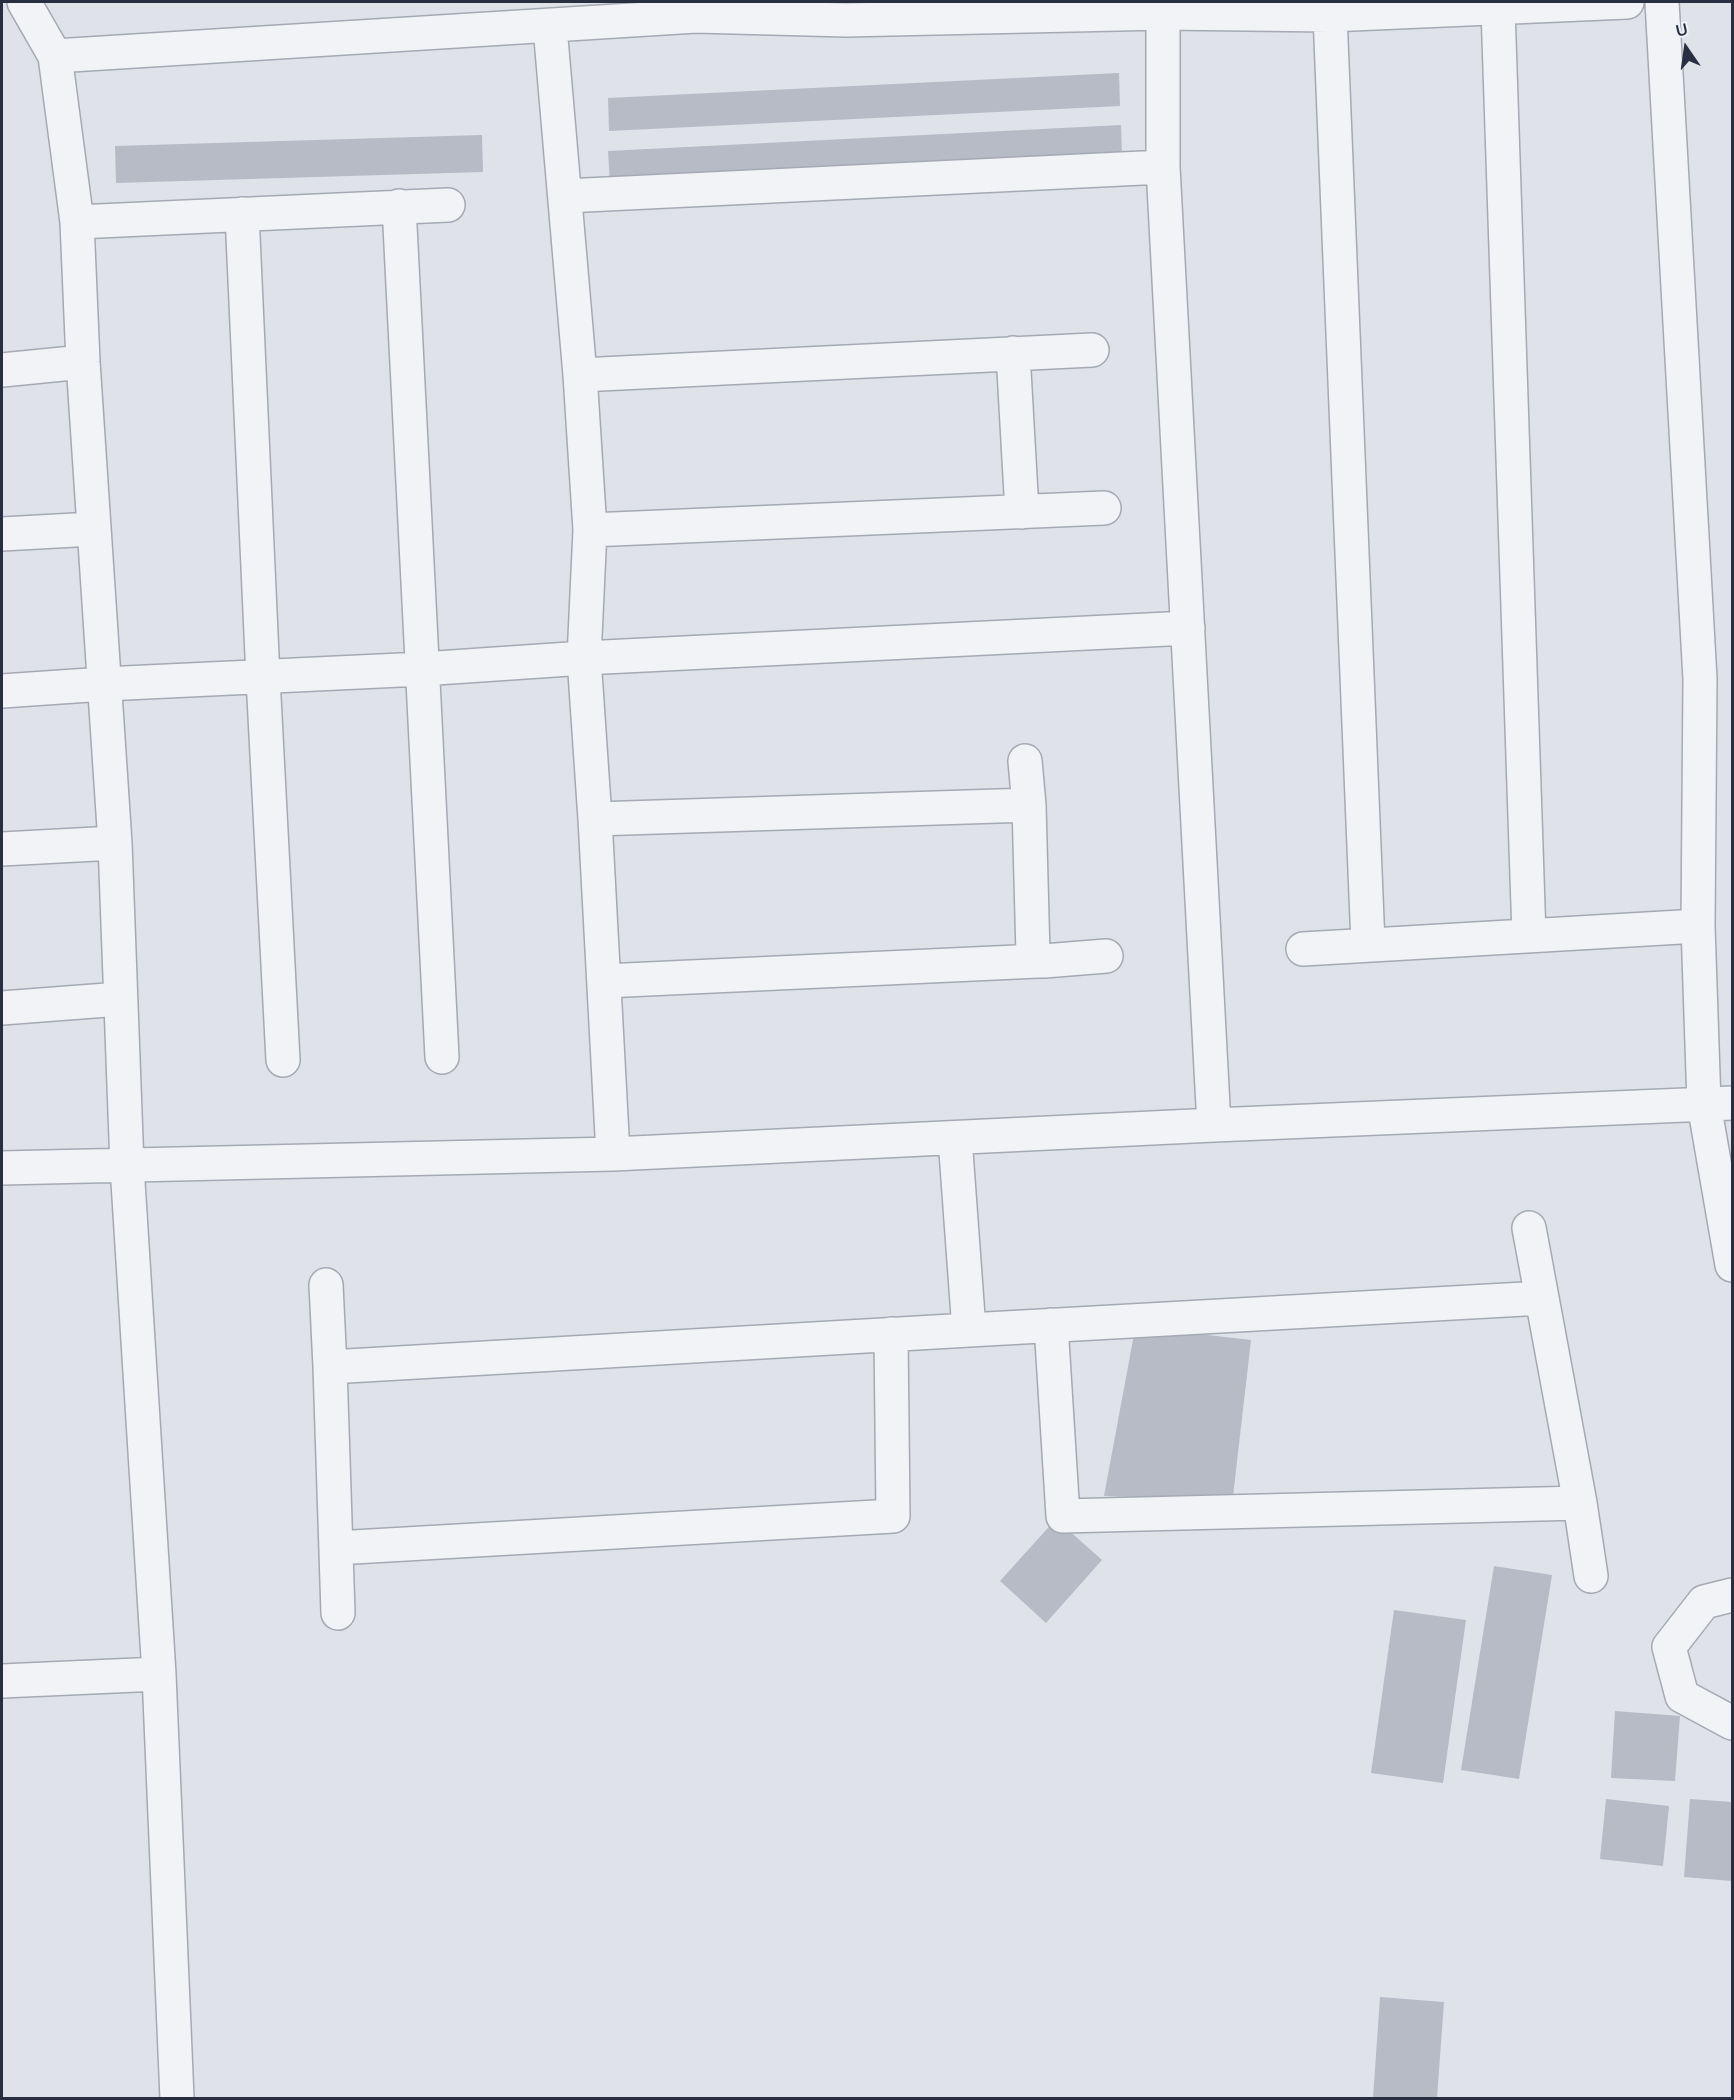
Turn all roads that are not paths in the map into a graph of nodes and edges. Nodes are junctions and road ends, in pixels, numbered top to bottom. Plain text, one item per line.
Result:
1 (24, 2) edge
2 (1627, 2) edge
3 (1662, 2) edge
4 (1163, 7) edge
5 (696, 9) edge
6 (1498, 9) junction
7 (1330, 15) junction
8 (550, 27) junction
9 (54, 56) junction
10 (1163, 167) junction
11 (566, 196) junction
12 (448, 205) dead end
13 (399, 206) junction
14 (242, 214) junction
15 (77, 222) junction
16 (1092, 350) dead end
17 (1013, 353) junction
18 (82, 362) junction
19 (2, 370) edge
20 (580, 375) junction
21 (1104, 508) dead end
22 (1022, 512) junction
23 (93, 529) junction
24 (590, 530) junction
25 (2, 534) edge
26 (1188, 628) junction
27 (584, 658) junction
28 (422, 669) junction
29 (263, 678) junction
30 (104, 684) junction
31 (2, 691) edge
32 (1025, 761) dead end
33 (1029, 804) junction
34 (595, 819) junction
35 (115, 843) junction
36 (2, 849) edge
37 (1698, 926) junction
38 (1529, 936) junction
39 (1368, 944) junction
40 (1303, 949) dead end
41 (1106, 956) dead end
42 (1038, 961) junction
43 (604, 981) junction
44 (120, 999) junction
45 (2, 1008) edge
46 (442, 1057) dead end
47 (283, 1060) dead end
48 (1718, 1104) edge
49 (1214, 1125) junction
50 (955, 1138) junction
51 (613, 1154) junction
52 (127, 1166) junction
53 (2, 1168) edge
54 (1529, 1228) dead end
55 (1732, 1265) edge
56 (326, 1285) dead end
57 (1542, 1298) junction
58 (1051, 1325) junction
59 (969, 1330) junction
60 (891, 1334) junction
61 (330, 1367) junction
62 (1580, 1503) junction
63 (336, 1548) junction
64 (1591, 1575) dead end
65 (1732, 1595) edge
66 (338, 1613) dead end
67 (159, 1674) junction
68 (2, 1682) edge
69 (1732, 1723) edge
70 (177, 2098) edge

1 - 9 street
2 - 6 street
3 - 37 street
4 - 5 street
4 - 7 street
4 - 10 street
5 - 8 street
6 - 7 street
6 - 38 street
7 - 39 street
8 - 9 street
8 - 11 street
9 - 15 street
10 - 11 street
10 - 26 street
11 - 20 street
12 - 13 street
13 - 14 street
13 - 28 street
14 - 15 street
14 - 29 street
15 - 18 street
16 - 17 street
17 - 20 street
17 - 22 street
18 - 19 street
18 - 23 street
20 - 24 street
21 - 22 street
22 - 24 street
23 - 25 street
23 - 30 street
24 - 27 street
26 - 27 street
26 - 49 street
27 - 28 street
27 - 34 street
28 - 29 street
28 - 46 street
29 - 30 street
29 - 47 street
30 - 31 street
30 - 35 street
32 - 33 street
33 - 34 street
33 - 42 street
34 - 43 street
35 - 36 street
35 - 44 street
37 - 38 street
37 - 48 street
38 - 39 street
39 - 40 street
41 - 42 street
42 - 43 street
43 - 51 street
44 - 45 street
44 - 52 street
48 - 49 street
48 - 55 street
49 - 50 street
50 - 51 street
50 - 59 street
51 - 52 street
52 - 53 street
52 - 67 street
54 - 57 street
56 - 61 street
57 - 58 street
57 - 62 street
58 - 59 street
58 - 62 street
59 - 60 street
60 - 61 street
60 - 63 street
61 - 63 street
62 - 64 street
63 - 66 street
65 - 69 street
67 - 68 street
67 - 70 street

